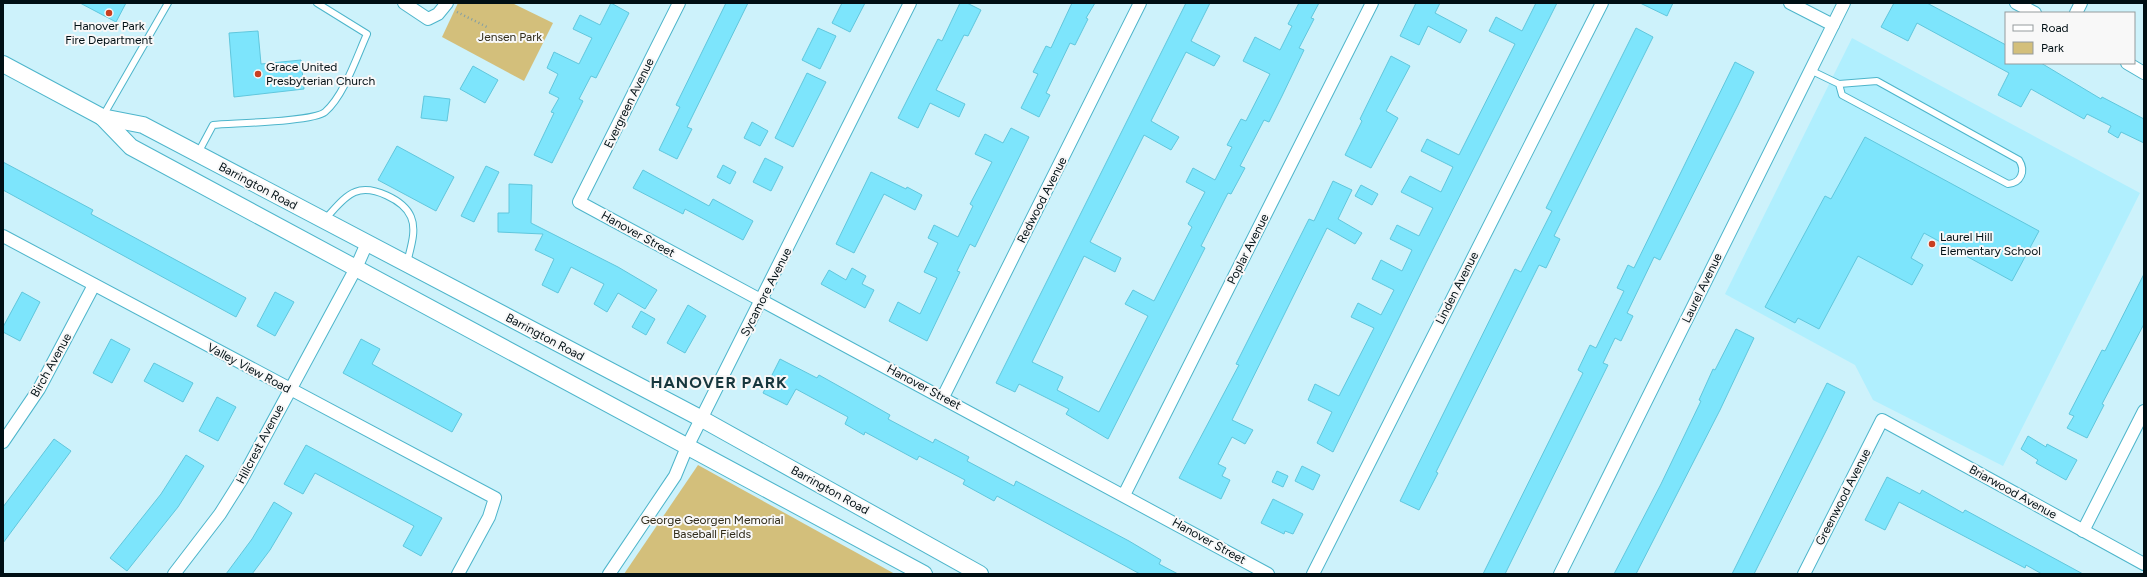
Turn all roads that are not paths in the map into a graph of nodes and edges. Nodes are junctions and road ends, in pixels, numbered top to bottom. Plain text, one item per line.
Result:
1 (168, 3) edge
2 (317, 3) edge
3 (404, 3) edge
4 (679, 3) edge
5 (910, 3) edge
6 (1140, 3) edge
7 (1372, 3) edge
8 (1602, 3) edge
9 (1790, 3) edge
10 (1844, 3) edge
11 (2016, 3) edge
12 (447, 4) edge
13 (2033, 12) edge
14 (1833, 25) junction
15 (3, 64) edge
16 (2129, 64) edge
17 (1810, 70) junction
18 (2144, 73) edge
19 (1840, 84) junction
20 (102, 117) junction
21 (197, 154) junction
22 (579, 202) joint
23 (324, 220) junction
24 (3, 236) edge
25 (367, 243) junction
26 (407, 264) junction
27 (356, 268) junction
28 (94, 285) junction
29 (761, 302) junction
30 (289, 389) junction
31 (943, 397) junction
32 (2144, 411) edge
33 (702, 419) junction
34 (1882, 420) joint
35 (3, 442) edge
36 (687, 447) junction
37 (1124, 495) junction
38 (2084, 531) junction
39 (2144, 564) edge
40 (174, 574) edge
41 (458, 574) edge
42 (609, 574) edge
43 (924, 574) edge
44 (980, 574) edge
45 (1268, 574) edge
46 (1313, 574) edge
47 (1560, 574) edge
48 (1804, 574) edge

1 - 20 lane
2 - 21 lane
3 - 12 street
4 - 22 street, Evergreen Avenue
5 - 29 street, Sycamore Avenue
6 - 31 street, Redwood Avenue
7 - 37 street, Poplar Avenue
8 - 46 street, Linden Avenue
9 - 14 street
10 - 14 street, Laurel Avenue
11 - 13 street
14 - 17 street, Laurel Avenue
15 - 20 main road, Barrington Road
16 - 18 street
17 - 19 lane
17 - 47 street, Laurel Avenue
19 - 19 lane
20 - 21 main road, Barrington Road
20 - 27 main road, Barrington Road
21 - 23 main road, Barrington Road
22 - 29 street, Hanover Street
23 - 25 main road, Barrington Road
23 - 26 lane
24 - 28 street, Valley View Road
25 - 26 main road, Barrington Road
25 - 27 street, Hillcrest Avenue
26 - 33 main road, Barrington Road
27 - 30 street, Hillcrest Avenue
27 - 36 main road, Barrington Road
28 - 30 street, Valley View Road
28 - 35 street, Birch Avenue
29 - 31 street, Hanover Street
29 - 33 street, Sycamore Avenue
30 - 40 street, Hillcrest Avenue
30 - 41 street, Valley View Road
31 - 37 street, Hanover Street
32 - 38 street
33 - 36 street, Sycamore Avenue
33 - 44 main road, Barrington Road
34 - 38 street, Briarwood Avenue
34 - 48 street, Greenwood Avenue
36 - 42 street, Sycamore Avenue
36 - 43 main road, Barrington Road
37 - 45 street, Hanover Street
38 - 39 street, Briarwood Avenue

